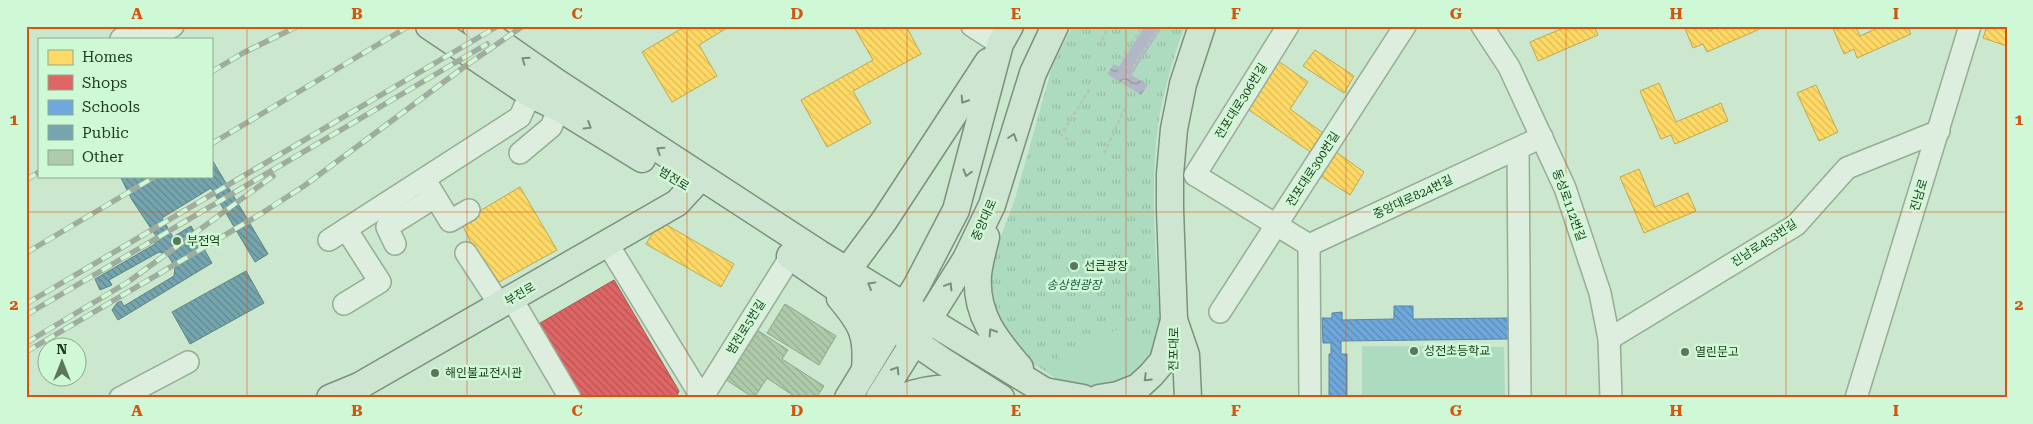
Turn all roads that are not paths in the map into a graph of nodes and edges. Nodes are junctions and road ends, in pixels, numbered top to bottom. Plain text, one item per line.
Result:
1 (141, 26) edge
2 (173, 26) edge
3 (429, 26) edge
4 (476, 26) edge
5 (972, 26) edge
6 (1055, 26) edge
7 (1202, 26) edge
8 (1288, 26) edge
9 (1405, 26) edge
10 (1482, 26) edge
11 (1970, 26) edge
12 (1005, 35) edge
13 (123, 38) edge
14 (152, 38) edge
15 (530, 94) junction
16 (559, 108) junction
17 (1939, 131) junction
18 (1542, 138) junction
19 (1518, 149) junction
20 (520, 154) dead end
21 (1182, 175) junction
22 (424, 178) junction
23 (696, 183) junction
24 (435, 197) junction
25 (992, 205) junction
26 (470, 210) dead end
27 (1277, 226) junction
28 (395, 244) dead end
29 (607, 244) junction
30 (1309, 245) junction
31 (466, 253) dead end
32 (791, 256) junction
33 (835, 274) junction
34 (506, 302) junction
35 (344, 304) dead end
36 (1220, 312) dead end
37 (898, 316) junction
38 (928, 319) junction
39 (1174, 320) junction
40 (1608, 339) junction
41 (914, 342) junction
42 (188, 362) dead end
43 (1867, 362) junction
44 (865, 370) junction
45 (1045, 391) edge
46 (362, 392) edge
47 (1000, 397) edge
48 (120, 398) edge
49 (330, 398) edge
50 (570, 398) edge
51 (702, 398) edge
52 (848, 398) edge
53 (879, 398) edge
54 (900, 398) edge
55 (1083, 398) edge
56 (1099, 398) edge
57 (1174, 398) edge
58 (1188, 398) edge
59 (1310, 398) edge
60 (1520, 398) edge
61 (1610, 398) edge
62 (1856, 398) edge
63 (1869, 398) edge

1 - 13 street
2 - 14 street
3 - 15 main road, 범전로
23 -> 4 main road, 범전로
5 - 12 street
25 -> 6 main road, 중앙대로
7 - 21 main road
8 - 21 street, 전포대로306번길
9 - 27 street, 전포대로300번길
10 - 18 street, 동성로112번길
11 - 17 street, 진남로
12 -> 33 main road
12 -> 37 main road
15 - 16 main road, 범전로
15 - 22 street
16 - 20 street
16 -> 23 main road, 범전로
17 - 40 street, 진남로453번길
17 - 43 street, 진남로
18 - 19 street, 중앙대로824번길
18 - 40 street, 동성로112번길
19 - 30 street, 중앙대로824번길
19 - 60 street
21 - 27 street
21 - 39 main road
22 - 24 street
22 - 35 street
23 - 29 main road, 부전로
23 - 32 main road, 범전로
23 - 33 main road, 범전로
24 - 26 street
24 - 28 street
38 -> 25 main road, 중앙대로
45 -> 25 main road
27 - 30 street
27 - 36 street, 전포대로300번길
29 - 34 main road, 부전로
29 - 51 street
30 - 59 street
31 - 34 street
32 - 33 main road, 범전로
32 - 51 street, 범전로5번길
33 - 37 main road, 범전로
33 - 44 main road
34 - 46 main road, 부전로
34 - 50 street
37 - 38 main road, 범전로
37 - 41 main road, 범전로
37 - 44 main road
38 - 41 main road, 중앙대로
38 - 45 main road
39 -> 56 main road
39 - 57 main road, 전포대로
39 - 58 main road, 전포대로
40 - 61 street, 동성로112번길
41 - 47 main road
53 -> 41 main road, 중앙대로
42 - 48 street
43 - 62 street, 진남로
43 - 63 street, 진남로
44 - 52 main road
45 - 55 main road
46 - 49 main road, 부전로
47 - 54 main road

